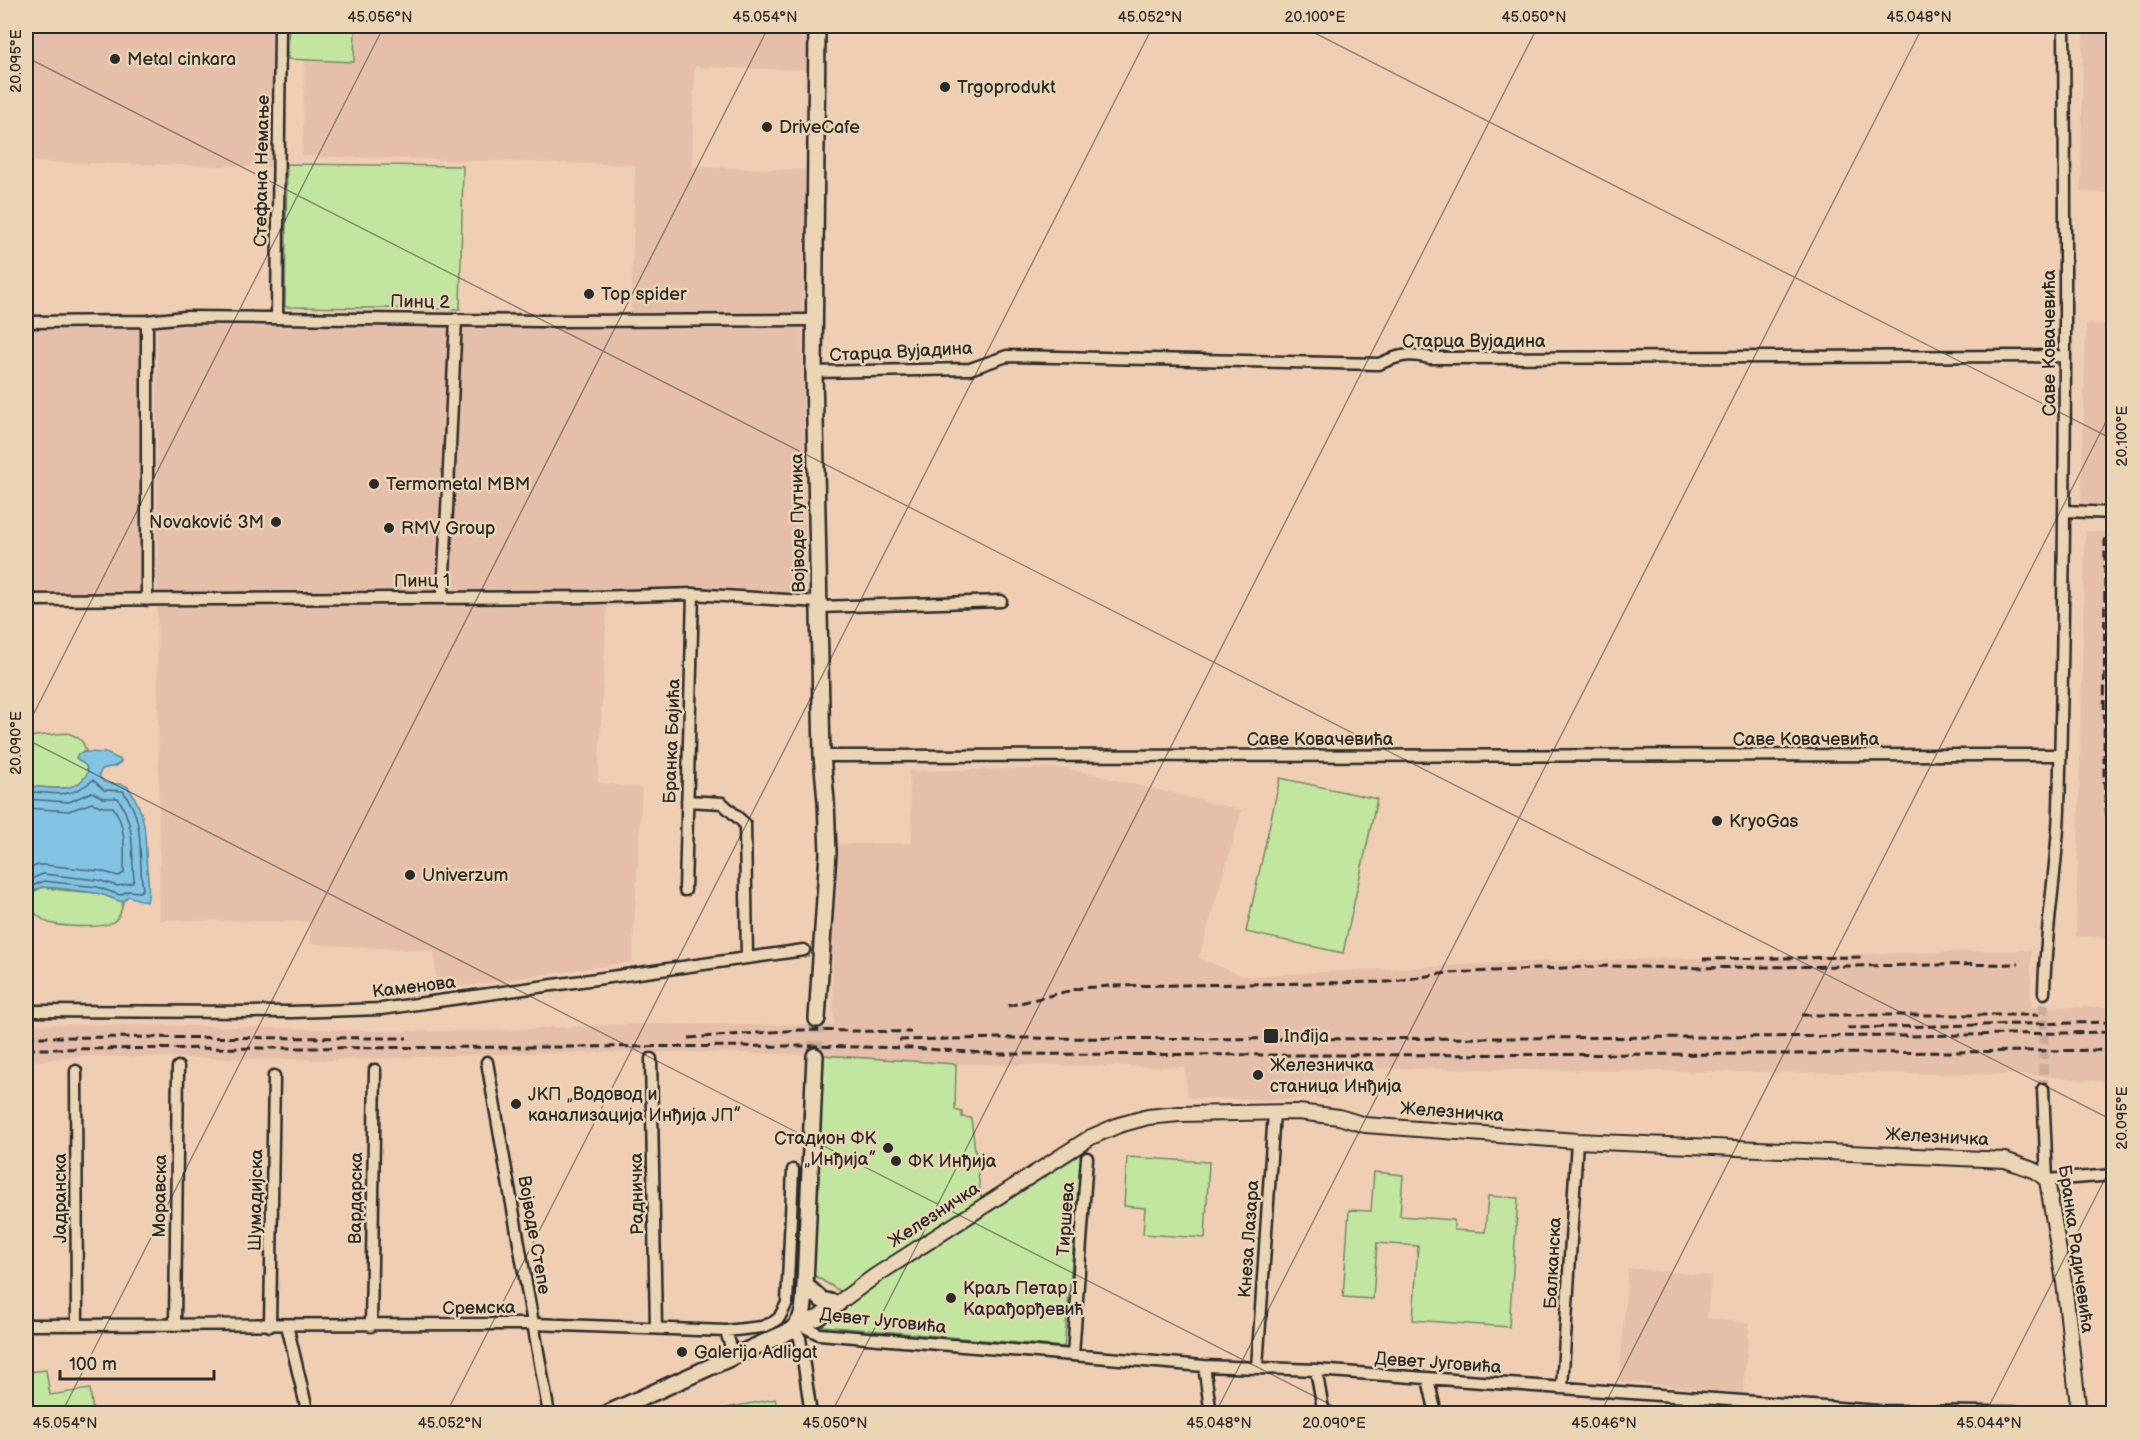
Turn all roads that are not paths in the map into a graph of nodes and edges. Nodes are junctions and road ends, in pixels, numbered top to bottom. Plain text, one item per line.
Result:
1 (280, 26) edge
2 (817, 26) edge
3 (2064, 26) edge
4 (276, 318) junction
5 (456, 319) junction
6 (814, 320) junction
7 (147, 321) junction
8 (26, 322) edge
9 (2065, 356) junction
10 (814, 372) junction
11 (2066, 511) junction
12 (2114, 513) edge
13 (693, 594) junction
14 (445, 598) junction
15 (26, 600) edge
16 (147, 600) junction
17 (1001, 601) dead end
18 (820, 604) junction
19 (2060, 755) junction
20 (822, 756) junction
21 (687, 801) junction
22 (685, 890) dead end
23 (804, 950) dead end
24 (747, 958) junction
25 (2044, 993) tunnel mouth
26 (26, 1011) edge
27 (818, 1019) tunnel mouth
28 (815, 1056) tunnel mouth
29 (651, 1059) dead end
30 (487, 1062) dead end
31 (178, 1067) dead end
32 (375, 1070) dead end
33 (76, 1071) dead end
34 (274, 1076) dead end
35 (2043, 1089) tunnel mouth
36 (1274, 1112) junction
37 (1577, 1141) junction
38 (1087, 1158) dead end
39 (793, 1170) dead end
40 (2114, 1175) edge
41 (2047, 1180) junction
42 (805, 1285) junction
43 (838, 1304) junction
44 (532, 1324) junction
45 (798, 1324) junction
46 (26, 1325) edge
47 (77, 1325) junction
48 (175, 1325) junction
49 (287, 1325) junction
50 (270, 1326) junction
51 (370, 1326) junction
52 (656, 1327) junction
53 (726, 1331) junction
54 (1073, 1355) junction
55 (734, 1357) junction
56 (1204, 1366) junction
57 (1257, 1368) junction
58 (1316, 1370) junction
59 (1428, 1379) junction
60 (1562, 1388) junction
61 (1879, 1412) edge
62 (308, 1413) edge
63 (549, 1413) edge
64 (606, 1413) edge
65 (811, 1413) edge
66 (1211, 1413) edge
67 (1324, 1413) edge
68 (1436, 1413) edge
69 (2079, 1413) edge

1 - 4 street, Стефана Немање
2 - 6 main road, Војводе Путника
3 - 9 street, Саве Ковачевића
4 - 5 street, Пинц 2
4 - 7 street, Пинц 2
5 - 6 street, Пинц 2
5 - 14 street
6 - 10 main road, Војводе Путника
7 - 8 street, Пинц 2
7 - 16 street
9 - 10 street, Старца Вујадина
9 - 11 street, Саве Ковачевића
10 - 18 main road, Војводе Путника
11 - 12 street
11 - 19 street, Саве Ковачевића
13 - 14 street, Пинц 1
13 - 18 street, Пинц 1
13 - 21 street, Бранка Бајића
14 - 16 street, Пинц 1
15 - 16 street, Пинц 1
17 - 18 street, Пинц 1
18 - 20 main road, Војводе Путника
19 - 20 street, Саве Ковачевића
19 - 25 street
20 - 27 main road, Војводе Путника
21 - 22 street, Бранка Бајића
21 - 24 street
23 - 24 street, Каменова
24 - 26 street, Каменова
28 - 42 main road
29 - 52 street, Радничка
30 - 44 street, Војводе Степе
31 - 48 street, Моравска
32 - 51 street, Вардарска
33 - 47 street, Јадранска
34 - 50 street, Шумадијска
35 - 41 street, Бранка Радичевића
36 - 37 street, Железничка
36 - 43 street, Железничка
36 - 57 street, Кнеза Лазара
37 - 41 street, Железничка
37 - 60 street, Балканска
38 - 54 street, Тиршева
39 - 53 street, Сремска
40 - 41 street
41 - 69 street, Бранка Радичевића
42 - 43 main road
42 - 45 main road
43 - 45 street, Железничка
44 - 51 street, Сремска
44 - 52 street, Сремска
44 - 63 street, Војводе Степе
45 - 54 street, Девет Југовића
45 - 55 main road, Железничка
45 - 65 street
46 - 47 street, Сремска
47 - 48 street, Сремска
48 - 50 street, Сремска
49 - 50 street, Сремска
49 - 51 street, Сремска
49 - 62 street
52 - 53 street, Сремска
53 - 55 street
54 - 56 street, Девет Југовића
55 - 64 main road, Железничка
56 - 57 street, Девет Југовића
56 - 66 street
57 - 58 street, Девет Југовића
58 - 59 street, Девет Југовића
58 - 67 street
59 - 60 street, Девет Југовића
59 - 68 street
60 - 61 street, Девет Југовића
61 - 69 street, Девет Југовића

